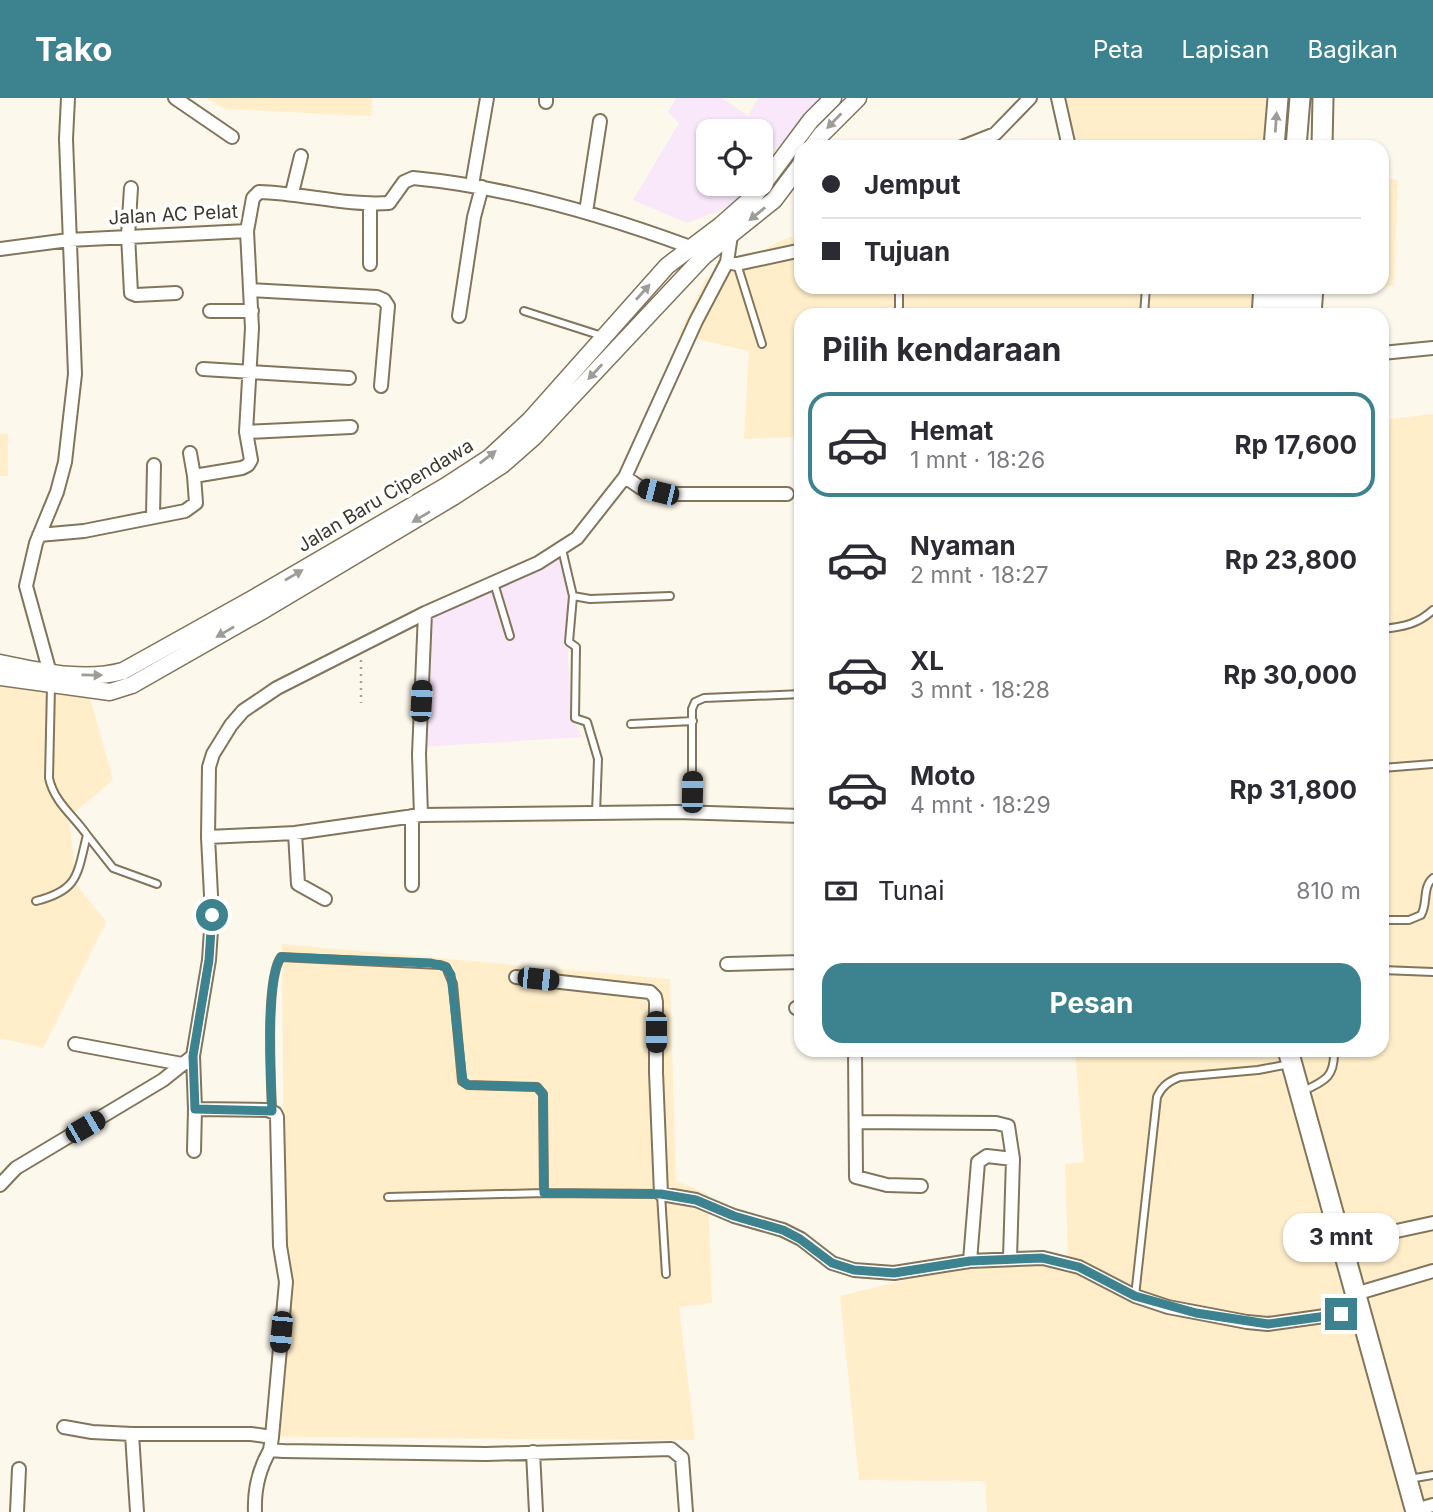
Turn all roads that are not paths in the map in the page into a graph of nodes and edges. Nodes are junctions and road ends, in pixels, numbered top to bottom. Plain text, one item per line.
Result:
1 (68, 98) edge
2 (175, 98) edge
3 (487, 98) edge
4 (833, 98) edge
5 (858, 98) edge
6 (1030, 98) edge
7 (1058, 98) edge
8 (1278, 98) edge
9 (1300, 98) edge
10 (1313, 98) edge
11 (1324, 98) edge
12 (600, 121) dead end
13 (232, 137) dead end
14 (796, 140) edge
15 (817, 140) edge
16 (976, 140) edge
17 (1067, 140) edge
18 (1275, 140) edge
19 (1297, 140) edge
20 (1310, 140) edge
21 (1321, 140) edge
22 (794, 143) edge
23 (302, 156) dead end
24 (794, 174) edge
25 (477, 186) junction
26 (131, 188) dead end
27 (292, 193) junction
28 (370, 204) junction
29 (586, 212) junction
30 (247, 230) junction
31 (726, 230) junction
32 (128, 235) junction
33 (69, 240) junction
34 (691, 247) junction
35 (0, 249) edge
36 (794, 251) edge
37 (732, 263) junction
38 (370, 264) dead end
39 (251, 290) junction
40 (176, 293) dead end
41 (210, 311) dead end
42 (252, 311) junction
43 (524, 311) dead end
44 (459, 316) dead end
45 (603, 336) junction
46 (762, 344) dead end
47 (1433, 348) edge
48 (1389, 352) edge
49 (204, 369) dead end
50 (249, 373) junction
51 (349, 378) dead end
52 (381, 386) dead end
53 (351, 427) dead end
54 (246, 432) junction
55 (190, 453) dead end
56 (154, 465) dead end
57 (194, 476) junction
58 (625, 477) junction
59 (449, 492) junction
60 (787, 494) dead end
61 (153, 517) junction
62 (40, 535) junction
63 (562, 549) junction
64 (494, 581) junction
65 (573, 596) junction
66 (670, 596) dead end
67 (1433, 610) edge
68 (425, 613) junction
69 (1389, 628) edge
70 (510, 636) dead end
71 (0, 663) edge
72 (0, 677) edge
73 (50, 679) junction
74 (794, 694) edge
75 (693, 721) junction
76 (631, 724) dead end
77 (1433, 764) edge
78 (1389, 767) edge
79 (692, 812) junction
80 (596, 813) junction
81 (417, 815) junction
82 (794, 816) edge
83 (295, 833) junction
84 (87, 835) junction
85 (208, 837) junction
86 (1433, 878) edge
87 (157, 884) dead end
88 (412, 886) dead end
89 (325, 899) dead end
90 (36, 901) dead end
91 (1389, 920) edge
92 (794, 962) edge
93 (727, 964) dead end
94 (1389, 970) edge
95 (1433, 972) edge
96 (516, 977) dead end
97 (75, 1044) dead end
98 (193, 1056) junction
99 (855, 1057) edge
100 (1290, 1057) edge
101 (1334, 1057) edge
102 (182, 1065) junction
103 (1300, 1093) junction
104 (195, 1109) junction
105 (272, 1111) junction
106 (856, 1122) junction
107 (194, 1151) dead end
108 (1013, 1159) junction
109 (0, 1185) edge
110 (921, 1186) dead end
111 (544, 1193) junction
112 (661, 1194) junction
113 (388, 1196) dead end
114 (1433, 1223) edge
115 (1341, 1243) junction
116 (1010, 1258) junction
117 (970, 1261) junction
118 (1433, 1271) edge
119 (666, 1274) dead end
120 (1135, 1296) junction
121 (1358, 1302) junction
122 (64, 1427) dead end
123 (132, 1434) junction
124 (271, 1443) junction
125 (533, 1452) junction
126 (19, 1469) dead end
127 (1433, 1475) edge
128 (1407, 1479) junction
129 (1421, 1509) edge
130 (17, 1512) edge
131 (137, 1512) edge
132 (255, 1512) edge
133 (536, 1512) edge
134 (686, 1512) edge

1 - 33 street
2 - 13 street
3 - 25 street
4 - 14 main road, Jalan Baru Cipendawa
5 -> 15 main road
6 - 16 street
7 - 17 street
18 -> 8 main road
9 - 19 main road
10 - 20 main road
11 - 21 main road
12 - 29 street
22 - 31 main road, Jalan Baru Cipendawa
23 - 27 street
24 -> 31 main road, Jalan Baru Cipendawa
25 - 28 street
25 - 29 street
25 - 44 street
26 - 32 street
27 - 28 street, Jalan AC Pelat
27 - 30 street, Jalan AC Pelat
28 - 38 street
29 - 34 street
30 - 32 street, Jalan AC Pelat
30 - 39 street
31 - 34 main road, Jalan Baru Cipendawa
31 - 37 street
31 -> 59 main road, Jalan Baru Cipendawa
32 - 33 street, Jalan AC Pelat
32 - 40 street
33 - 35 street, Jalan AC Pelat
33 - 62 street
45 -> 34 main road, Jalan Baru Cipendawa
36 - 37 street
37 - 46 lane
37 - 58 street
39 - 42 street
39 - 52 street
41 - 42 street
42 - 50 street
43 - 45 lane
59 -> 45 main road, Jalan Baru Cipendawa
47 - 48 street
49 - 50 street
50 - 51 street
50 - 54 street
53 - 54 street
54 - 57 street
55 - 57 street
56 - 61 street
57 - 61 street
58 - 60 street
58 - 63 street
59 - 73 main road, Jalan Baru Cipendawa
61 - 62 street
62 - 73 street
63 - 64 street
63 - 65 lane
64 - 68 street
64 - 70 lane
65 - 66 lane
65 - 80 lane
67 - 69 lane
68 - 81 street
68 - 85 street
71 - 73 main road, Jalan Baru Cipendawa
72 - 73 main road, Jalan Baru Cipendawa
73 - 84 lane
74 - 75 lane
75 - 76 lane
75 - 79 lane
77 - 78 lane
79 - 80 street
79 - 82 street
80 - 81 street
81 - 83 street
81 - 88 street
83 - 85 street
83 - 89 street
84 - 87 lane
84 - 90 lane
85 - 98 street
86 - 91 lane
92 - 93 street
94 - 95 lane
96 - 112 street
97 - 102 street
98 - 102 street
98 - 104 street
99 - 106 street
100 - 103 main road
100 - 120 lane
101 - 103 lane
102 - 109 street
103 - 115 main road
104 - 105 street
104 - 107 street
105 - 111 lane
105 - 124 street
106 - 108 street
106 - 110 street
108 - 116 street
108 - 117 street
111 - 112 lane
111 - 113 lane
112 - 117 street
112 - 119 lane
114 - 115 street
115 - 121 main road
116 - 117 street
116 - 120 street
118 - 121 street
120 - 121 street
121 - 128 main road
122 - 123 street
123 - 124 street
123 - 131 street
124 - 125 street
124 - 132 street
125 - 133 street
125 - 134 street
126 - 130 street
127 - 128 lane
128 - 129 main road

